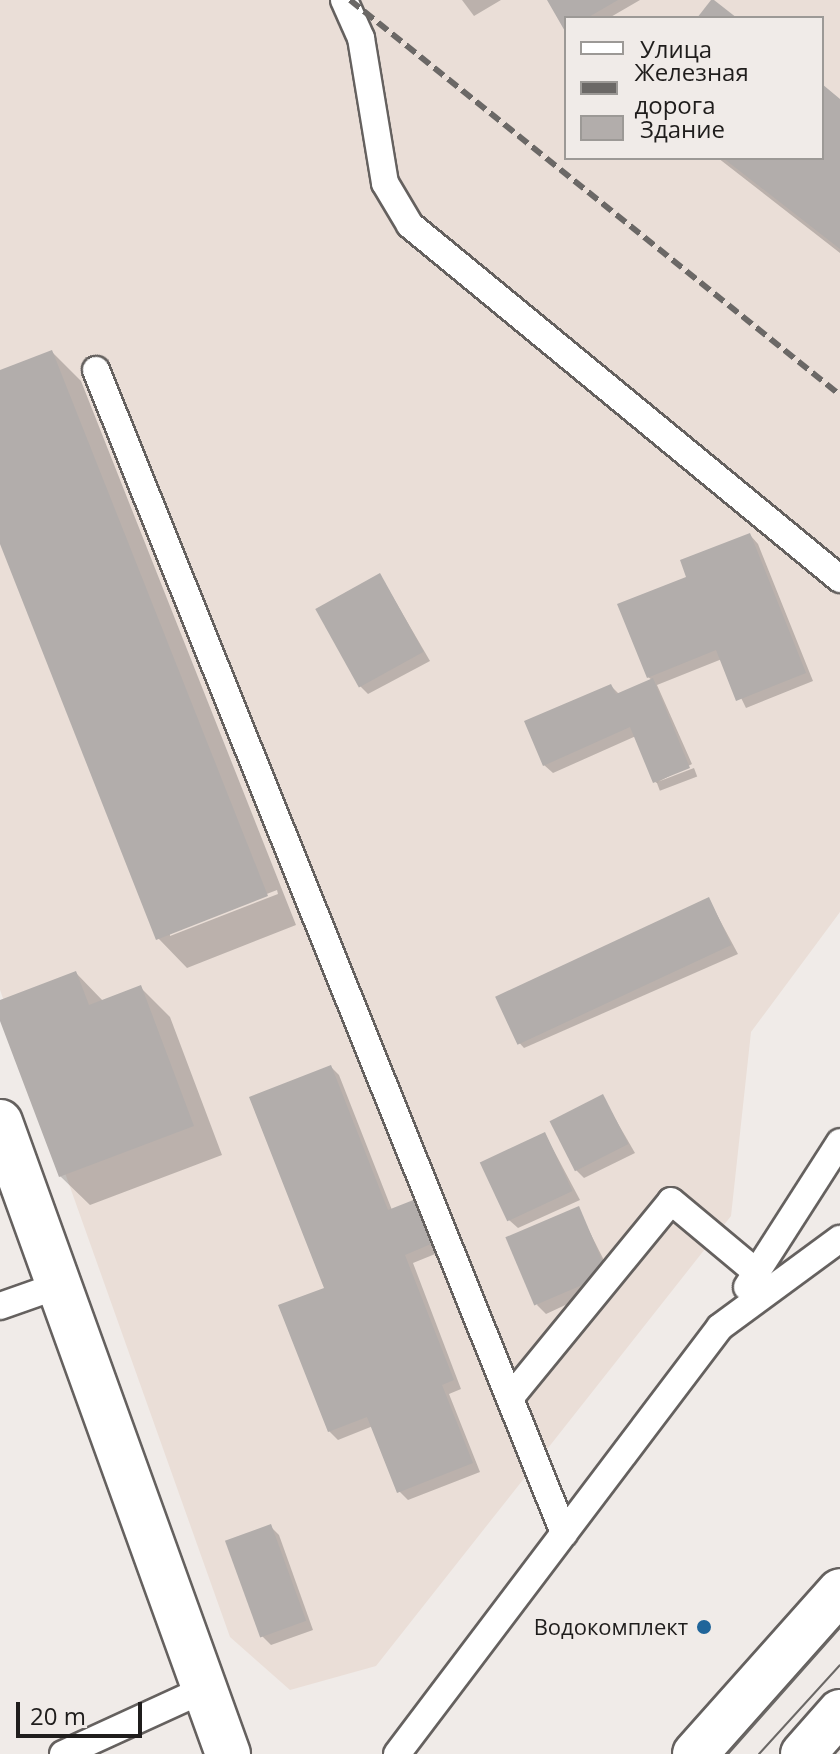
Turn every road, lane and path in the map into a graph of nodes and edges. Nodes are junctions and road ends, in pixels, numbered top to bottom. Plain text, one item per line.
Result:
1 (344, 0) edge
2 (96, 370) dead end
3 (840, 579) edge
4 (0, 1122) edge
5 (840, 1142) edge
6 (840, 1239) edge
7 (757, 1273) junction
8 (60, 1285) junction
9 (0, 1306) edge
10 (720, 1327) junction
11 (510, 1398) junction
12 (564, 1533) junction
13 (840, 1591) edge
14 (203, 1690) junction
15 (840, 1712) edge
16 (63, 1754) edge
17 (228, 1754) edge
18 (397, 1754) edge
19 (695, 1754) edge
20 (803, 1754) edge

1 - 3 lane
2 - 11 lane
4 - 8 street
5 - 7 lane
6 - 10 lane
7 - 10 lane
7 - 11 lane
8 - 9 lane
8 - 14 street
10 - 12 lane
11 - 12 lane
12 - 18 lane
13 - 19 street
14 - 16 lane
14 - 17 street
15 - 20 street

